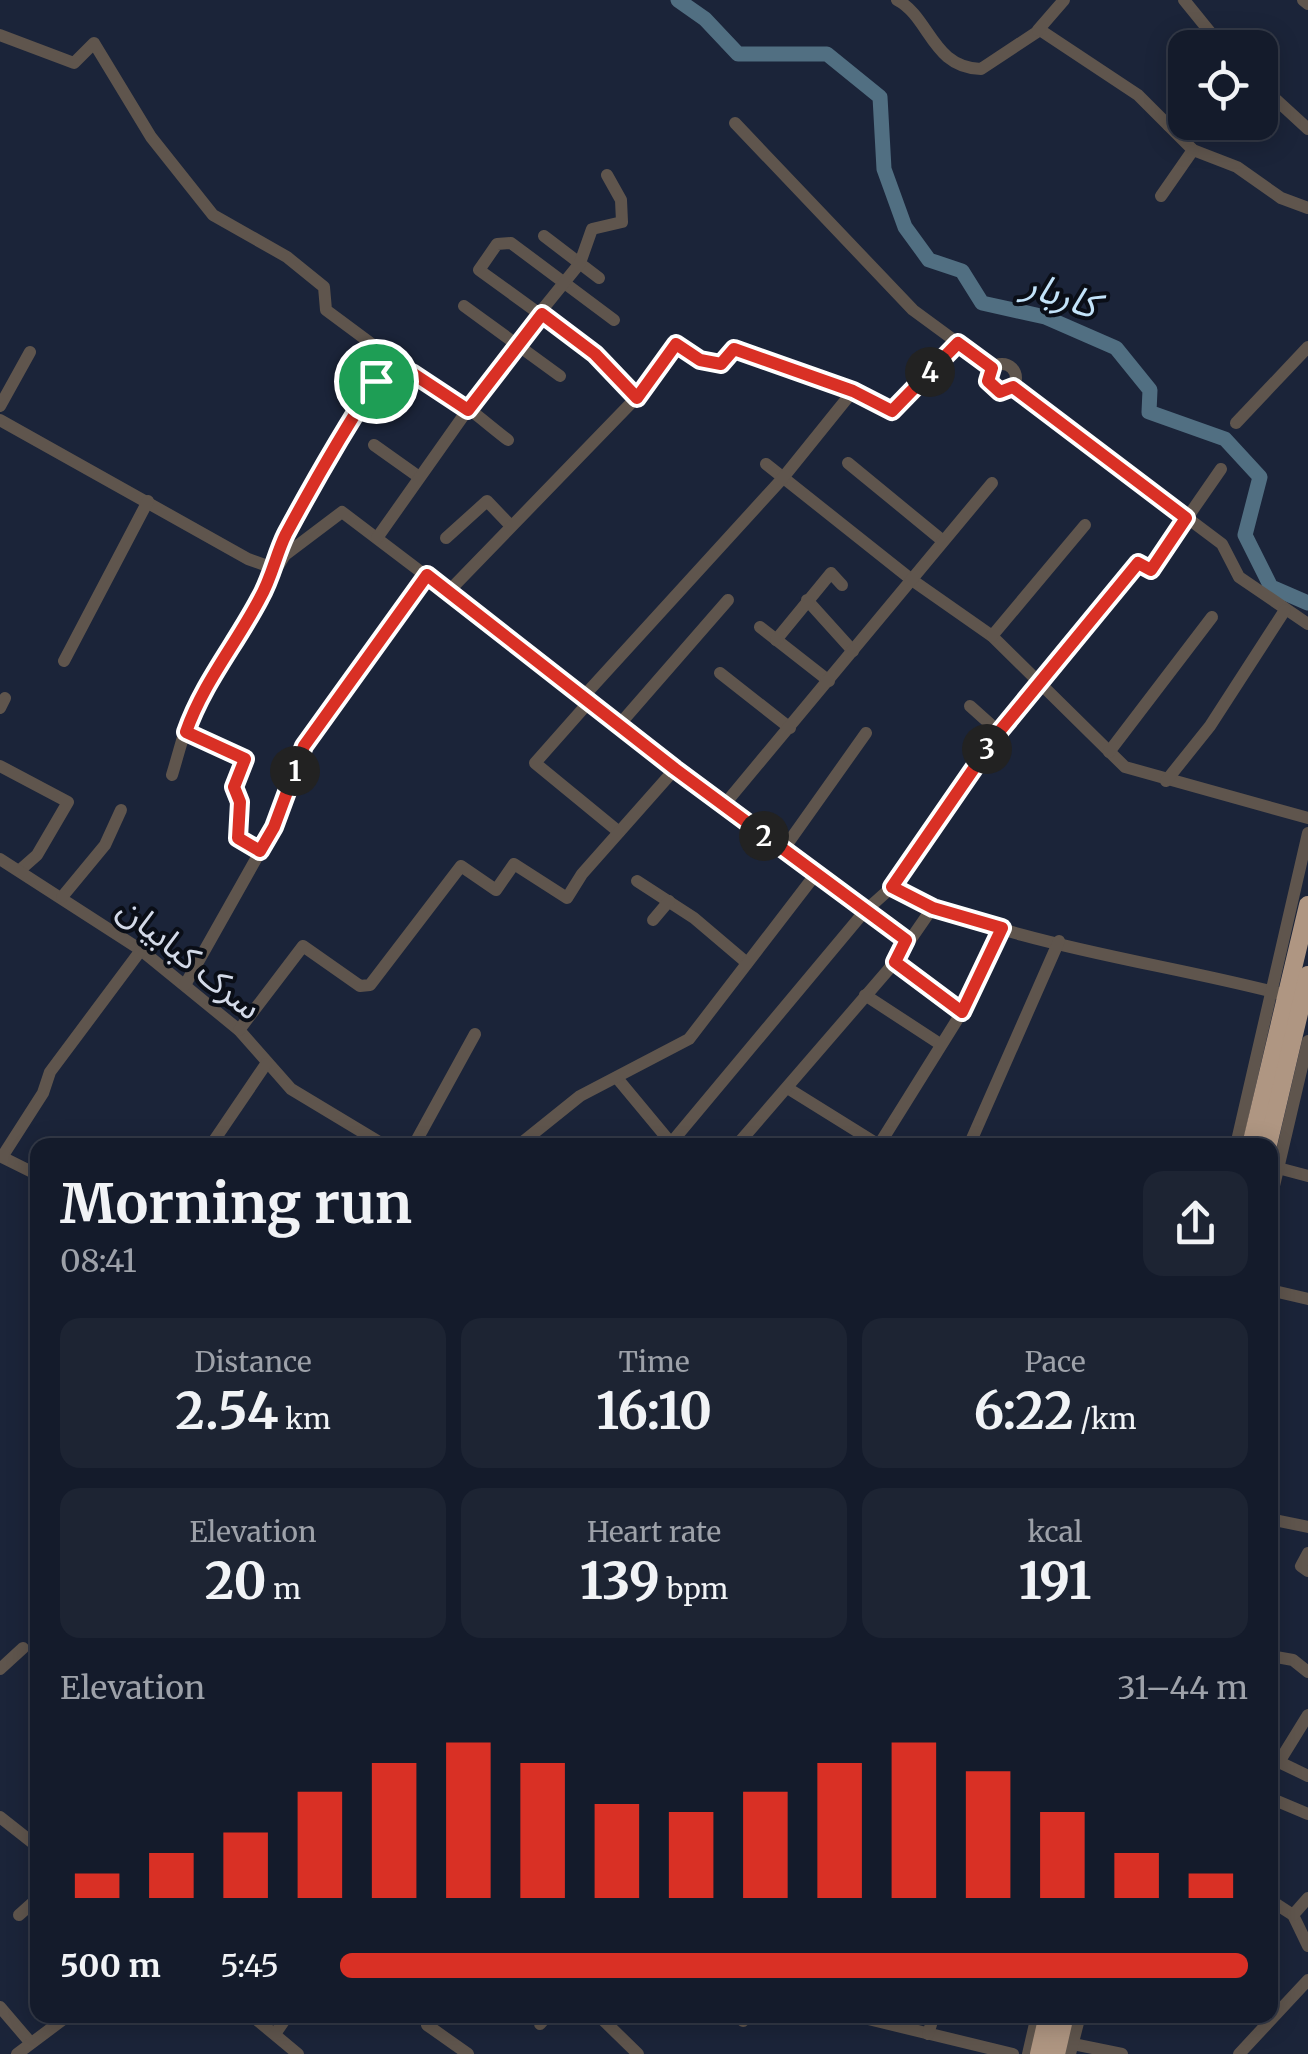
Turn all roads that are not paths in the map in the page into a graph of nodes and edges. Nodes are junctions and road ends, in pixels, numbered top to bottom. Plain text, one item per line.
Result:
1 (897, 0) edge
2 (1184, 0) edge
3 (1059, 2) edge
4 (1038, 30) junction
5 (1208, 30) edge
6 (0, 36) edge
7 (1278, 102) edge
8 (735, 123) dead end
9 (1168, 125) edge
10 (1308, 129) edge
11 (1183, 140) edge
12 (1193, 150) junction
13 (606, 175) dead end
14 (1161, 196) dead end
15 (1308, 208) edge
16 (544, 236) dead end
17 (580, 264) junction
18 (599, 278) dead end
19 (564, 282) junction
20 (464, 306) dead end
21 (542, 314) junction
22 (614, 320) dead end
23 (958, 343) junction
24 (516, 344) junction
25 (1308, 347) edge
26 (30, 352) dead end
27 (992, 368) junction
28 (358, 371) dead end
29 (560, 376) dead end
30 (376, 381) junction
31 (1013, 387) junction
32 (853, 391) junction
33 (637, 398) junction
34 (0, 406) edge
35 (468, 410) junction
36 (0, 420) edge
37 (1236, 423) dead end
38 (508, 440) dead end
39 (374, 445) dead end
40 (766, 464) dead end
41 (848, 464) dead end
42 (1221, 470) dead end
43 (420, 477) junction
44 (782, 479) junction
45 (992, 483) dead end
46 (148, 501) junction
47 (1186, 518) junction
48 (1085, 525) dead end
49 (512, 526) junction
50 (376, 538) junction
51 (446, 538) dead end
52 (943, 541) junction
53 (276, 568) junction
54 (427, 575) junction
55 (912, 580) junction
56 (842, 585) dead end
57 (449, 591) junction
58 (728, 600) dead end
59 (807, 600) junction
60 (1285, 610) junction
61 (1212, 617) dead end
62 (1308, 624) edge
63 (760, 627) dead end
64 (992, 636) junction
65 (776, 640) junction
66 (854, 651) junction
67 (64, 661) dead end
68 (720, 673) dead end
69 (829, 681) junction
70 (1037, 682) junction
71 (586, 699) junction
72 (970, 706) dead end
73 (619, 725) junction
74 (790, 728) junction
75 (186, 732) junction
76 (999, 732) junction
77 (866, 734) dead end
78 (1108, 752) junction
79 (0, 766) edge
80 (675, 769) junction
81 (172, 775) dead end
82 (1166, 781) junction
83 (724, 805) junction
84 (121, 810) dead end
85 (1308, 818) edge
86 (618, 832) junction
87 (1308, 833) edge
88 (782, 850) junction
89 (260, 851) junction
90 (0, 859) edge
91 (20, 870) junction
92 (815, 875) junction
93 (637, 881) dead end
94 (892, 887) junction
95 (62, 896) junction
96 (669, 901) junction
97 (1308, 904) edge
98 (933, 908) junction
99 (864, 912) junction
100 (654, 920) dead end
101 (1002, 928) junction
102 (906, 940) junction
103 (1060, 942) junction
104 (141, 950) junction
105 (748, 962) junction
106 (895, 962) junction
107 (1308, 975) edge
108 (185, 985) junction
109 (865, 994) junction
110 (1287, 995) junction
111 (962, 1012) junction
112 (240, 1030) junction
113 (476, 1034) dead end
114 (1308, 1041) edge
115 (940, 1044) junction
116 (266, 1064) junction
117 (616, 1078) junction
118 (788, 1088) junction
119 (216, 1138) edge
120 (372, 1138) edge
121 (418, 1138) edge
122 (528, 1138) edge
123 (667, 1138) edge
124 (675, 1138) edge
125 (743, 1138) edge
126 (868, 1138) edge
127 (883, 1138) edge
128 (972, 1138) edge
129 (1238, 1138) edge
130 (1253, 1138) edge
131 (1269, 1138) edge
132 (1, 1156) edge
133 (1278, 1168) joint
134 (30, 1171) edge
135 (1308, 1176) edge
136 (1278, 1292) edge
137 (1308, 1299) edge
138 (1278, 1521) edge
139 (1308, 1527) edge
140 (1308, 1552) edge
141 (1308, 1571) edge
142 (23, 1648) dead end
143 (1278, 1657) edge
144 (0, 1670) edge
145 (1308, 1672) edge
146 (1308, 1715) edge
147 (1308, 1776) edge
148 (1278, 1801) edge
149 (1308, 1814) edge
150 (1, 1821) edge
151 (30, 1841) edge
152 (1308, 1898) edge
153 (30, 1906) edge
154 (1282, 1908) edge
155 (19, 1916) dead end
156 (1308, 1946) edge
157 (1308, 1980) edge
158 (0, 2006) edge
159 (1278, 2012) edge
160 (57, 2023) edge
161 (261, 2023) edge
162 (283, 2023) edge
163 (606, 2023) edge
164 (884, 2023) edge
165 (931, 2023) edge
166 (1034, 2023) edge
167 (1046, 2023) edge
168 (1065, 2023) edge
169 (1077, 2023) edge
170 (1268, 2023) edge
171 (427, 2025) dead end
172 (275, 2034) junction
173 (928, 2034) junction
174 (30, 2042) junction
175 (1066, 2051) edge
176 (17, 2054) edge
177 (298, 2054) edge
178 (468, 2054) edge
179 (638, 2054) edge
180 (1013, 2054) edge
181 (1028, 2054) edge
182 (1039, 2054) edge
183 (1122, 2054) edge
184 (1239, 2054) edge

1 - 4 street
2 - 5 street
3 - 4 street
4 - 9 street
6 - 30 street
7 - 10 street
8 - 23 street
11 - 12 street
12 - 14 street
12 - 15 street
13 - 17 street
16 - 17 street
17 - 18 street
17 - 19 street
19 - 21 street
19 - 21 street
19 - 22 street
20 - 24 street
21 - 24 street
21 - 33 street
23 - 27 street
23 - 32 street
24 - 29 street
24 - 35 street
25 - 37 street
26 - 34 street
27 - 31 street
27 - 31 street
28 - 30 street
30 - 35 street
30 - 53 street
31 - 47 street
32 - 33 street
32 - 44 street
33 - 49 street
35 - 38 street
35 - 43 street
36 - 46 street
39 - 43 street
40 - 44 street
41 - 52 street
42 - 47 street
43 - 50 street
44 - 55 street
44 - 71 street
45 - 52 street
46 - 53 street
46 - 67 street
47 - 60 street
47 - 70 street
48 - 64 street
49 - 51 street
49 - 57 street
50 - 53 street
50 - 54 street
52 - 55 street
53 - 75 street
54 - 57 street
54 - 89 street
55 - 64 street
55 - 66 street
56 - 59 street
57 - 71 street
58 - 73 street
59 - 65 street
59 - 66 street
60 - 62 street
60 - 82 street
61 - 78 street
63 - 65 street
64 - 70 street
65 - 69 street
66 - 69 street
68 - 74 street
69 - 74 street
70 - 76 street
70 - 78 street
71 - 73 street
71 - 86 street
72 - 76 street
73 - 80 street
74 - 83 street
75 - 81 street
75 - 89 street
76 - 94 street
77 - 88 street
78 - 82 street
79 - 91 street
80 - 83 street
80 - 86 street
82 - 85 street
83 - 88 street
84 - 95 street
86 - 112 street
87 - 110 street
88 - 92 street
89 - 108 street
90 - 91 street, سرک کبابیان
91 - 95 street, سرک کبابیان
92 - 99 street
92 - 105 street
93 - 96 street
94 - 98 street
94 - 99 street
95 - 104 street, سرک کبابیان
96 - 100 street
96 - 105 street
97 - 110 highway
98 - 101 street
98 - 102 street
99 - 102 street
99 - 124 street
101 - 103 street
101 - 111 street
102 - 106 street
103 - 110 street
103 - 128 street
104 - 108 street, سرک کبابیان
104 - 132 street
105 - 117 street
106 - 109 street
106 - 111 street
107 - 110 highway
108 - 112 street, سرک کبابیان
109 - 115 street
109 - 118 street
110 - 129 street
110 - 130 highway
110 - 131 highway
111 - 115 street
112 - 116 street, سرک کبابیان
113 - 121 street
114 - 133 street
115 - 127 street
116 - 119 street
116 - 120 street, سرک کبابیان
117 - 122 street
117 - 123 street
118 - 125 street
118 - 126 street
132 - 134 street
133 - 135 street
136 - 137 street
138 - 139 street
140 - 141 street
142 - 144 street
143 - 145 street
146 - 147 street
148 - 149 street
150 - 151 street
152 - 154 street
153 - 155 street
154 - 156 street
157 - 159 street
158 - 174 street
160 - 174 street
161 - 172 street
162 - 172 street
163 - 179 street
164 - 173 street
165 - 173 street
166 - 181 street
167 - 182 highway
168 - 175 highway
169 - 175 street
170 - 184 street
171 - 178 street
172 - 177 street
173 - 180 street
174 - 176 street
175 - 183 street

